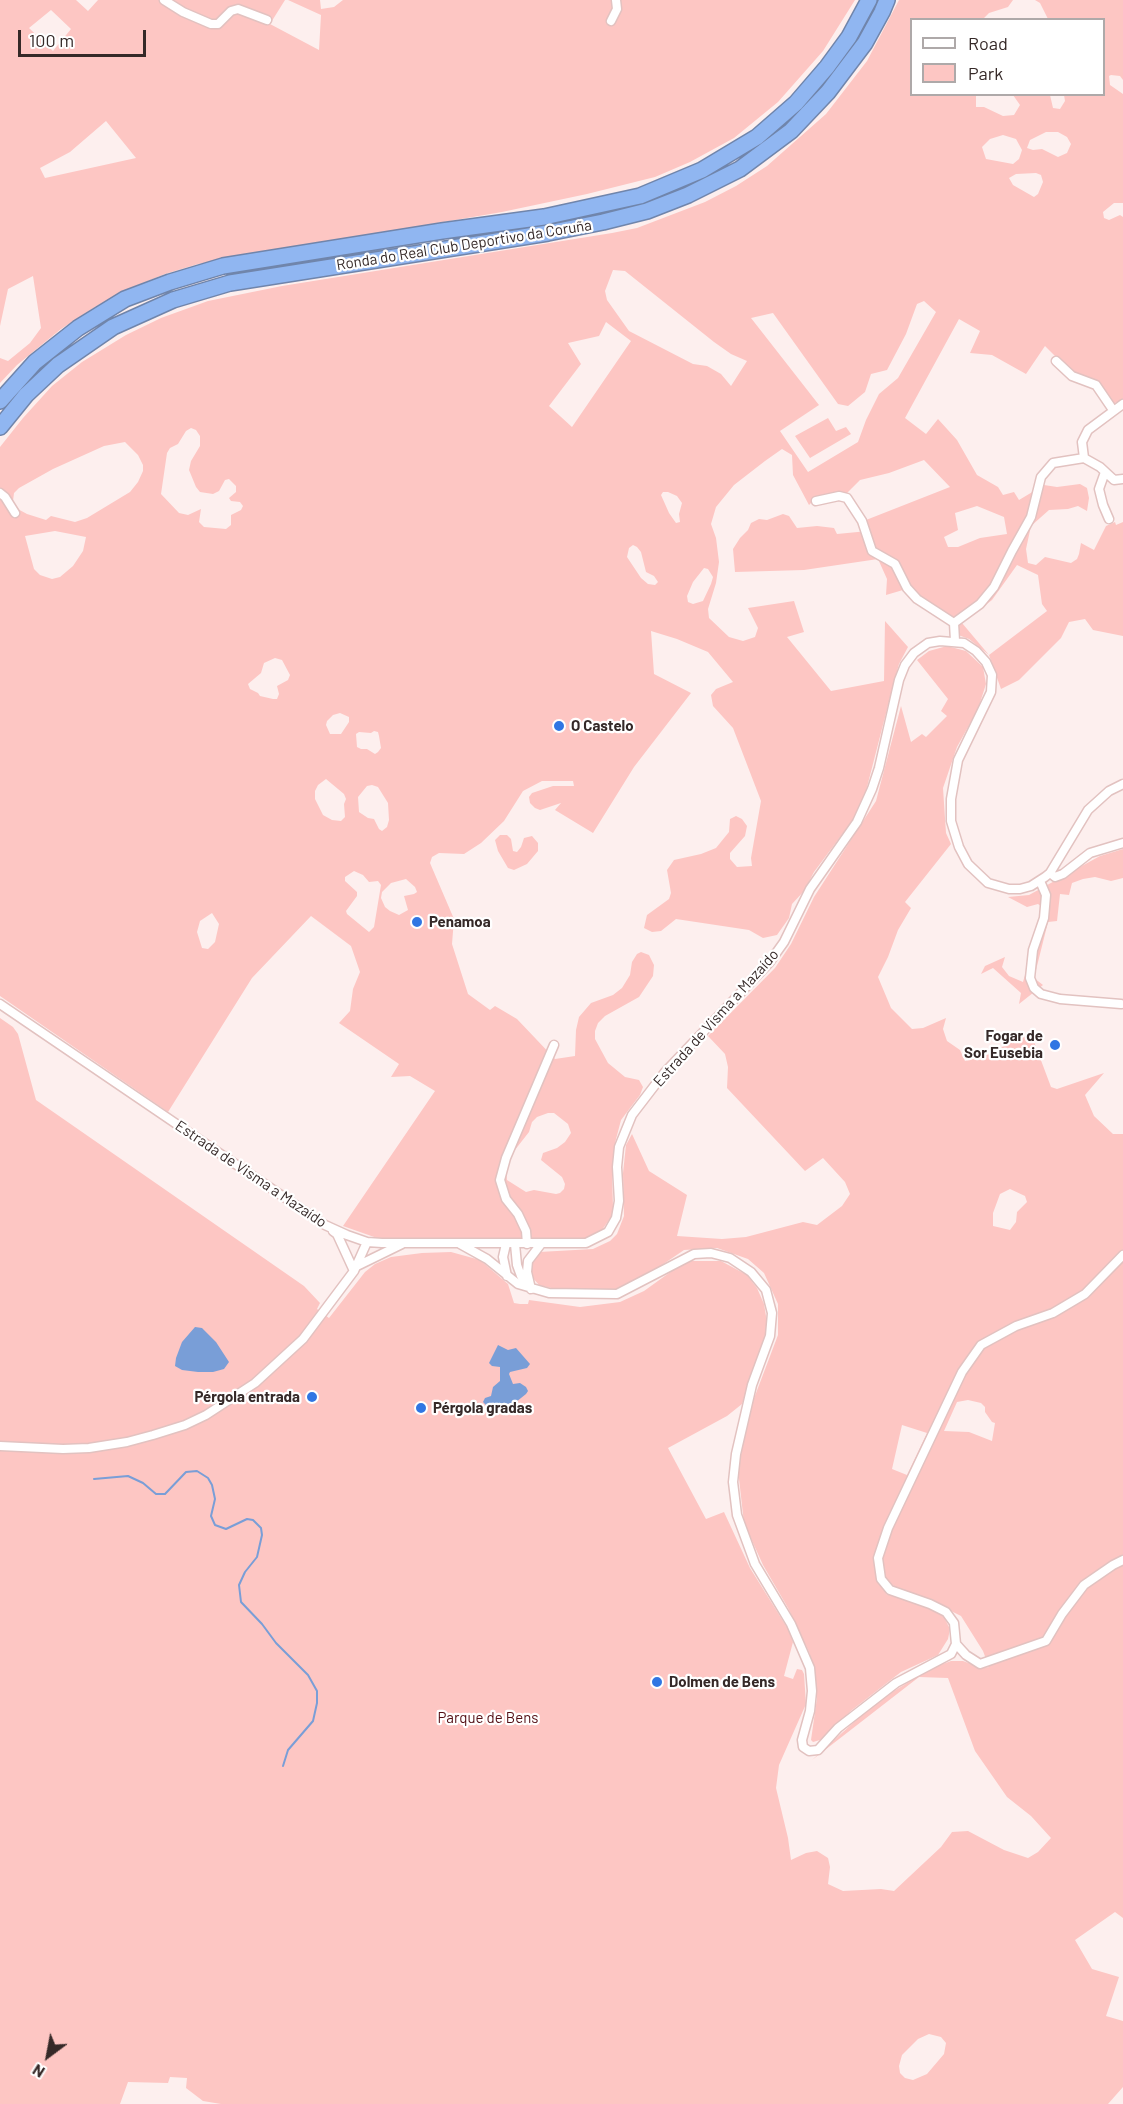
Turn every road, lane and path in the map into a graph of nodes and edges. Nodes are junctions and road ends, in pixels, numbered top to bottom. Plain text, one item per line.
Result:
1 (164, 0) edge
2 (616, 0) edge
3 (869, 0) edge
4 (887, 0) edge
5 (267, 20) dead end
6 (611, 21) dead end
7 (1056, 361) dead end
8 (0, 401) edge
9 (1123, 404) edge
10 (1113, 410) junction
11 (0, 428) edge
12 (1084, 458) junction
13 (1105, 472) junction
14 (1123, 479) edge
15 (0, 493) edge
16 (816, 501) dead end
17 (15, 513) dead end
18 (1109, 519) dead end
19 (954, 623) junction
20 (955, 641) junction
21 (1123, 784) edge
22 (1123, 843) edge
23 (1050, 873) junction
24 (1040, 881) junction
25 (0, 1004) edge
26 (1121, 1004) dead end
27 (554, 1045) dead end
28 (325, 1225) junction
29 (367, 1242) junction
30 (457, 1242) junction
31 (403, 1243) junction
32 (506, 1244) junction
33 (516, 1244) junction
34 (527, 1244) junction
35 (542, 1244) junction
36 (1123, 1255) edge
37 (356, 1269) junction
38 (507, 1276) junction
39 (531, 1289) junction
40 (0, 1446) edge
41 (1123, 1560) edge
42 (956, 1644) junction

1 - 5 street
2 - 6 street
3 - 8 highway, Ronda do Real Club Deportivo da Coruña
4 - 11 highway, Ronda do Real Club Deportivo da Coruña
7 - 10 street
9 - 10 street
10 - 12 street
12 - 13 street
12 - 19 street
13 - 14 street
13 - 18 street
15 - 17 street
16 - 19 street
19 - 20 street
20 - 24 street
20 - 35 street, Estrada de Visma a Mazaído
21 - 23 street
22 - 23 street
23 - 24 street
24 - 26 street
25 - 28 street, Estrada de Visma a Mazaído
27 - 34 street
28 - 29 street, Estrada de Visma a Mazaído
28 - 37 street
29 - 31 street, Estrada de Visma a Mazaído
29 - 37 street
30 - 31 street, Estrada de Visma a Mazaído
30 - 32 street, Estrada de Visma a Mazaído
30 - 38 street
31 - 37 street
32 - 33 street, Estrada de Visma a Mazaído
32 - 38 street
33 - 34 street, Estrada de Visma a Mazaído
33 - 39 street
34 - 35 street, Estrada de Visma a Mazaído
35 - 39 street
36 - 42 street
37 - 40 street
38 - 39 street
39 - 42 street
41 - 42 street

